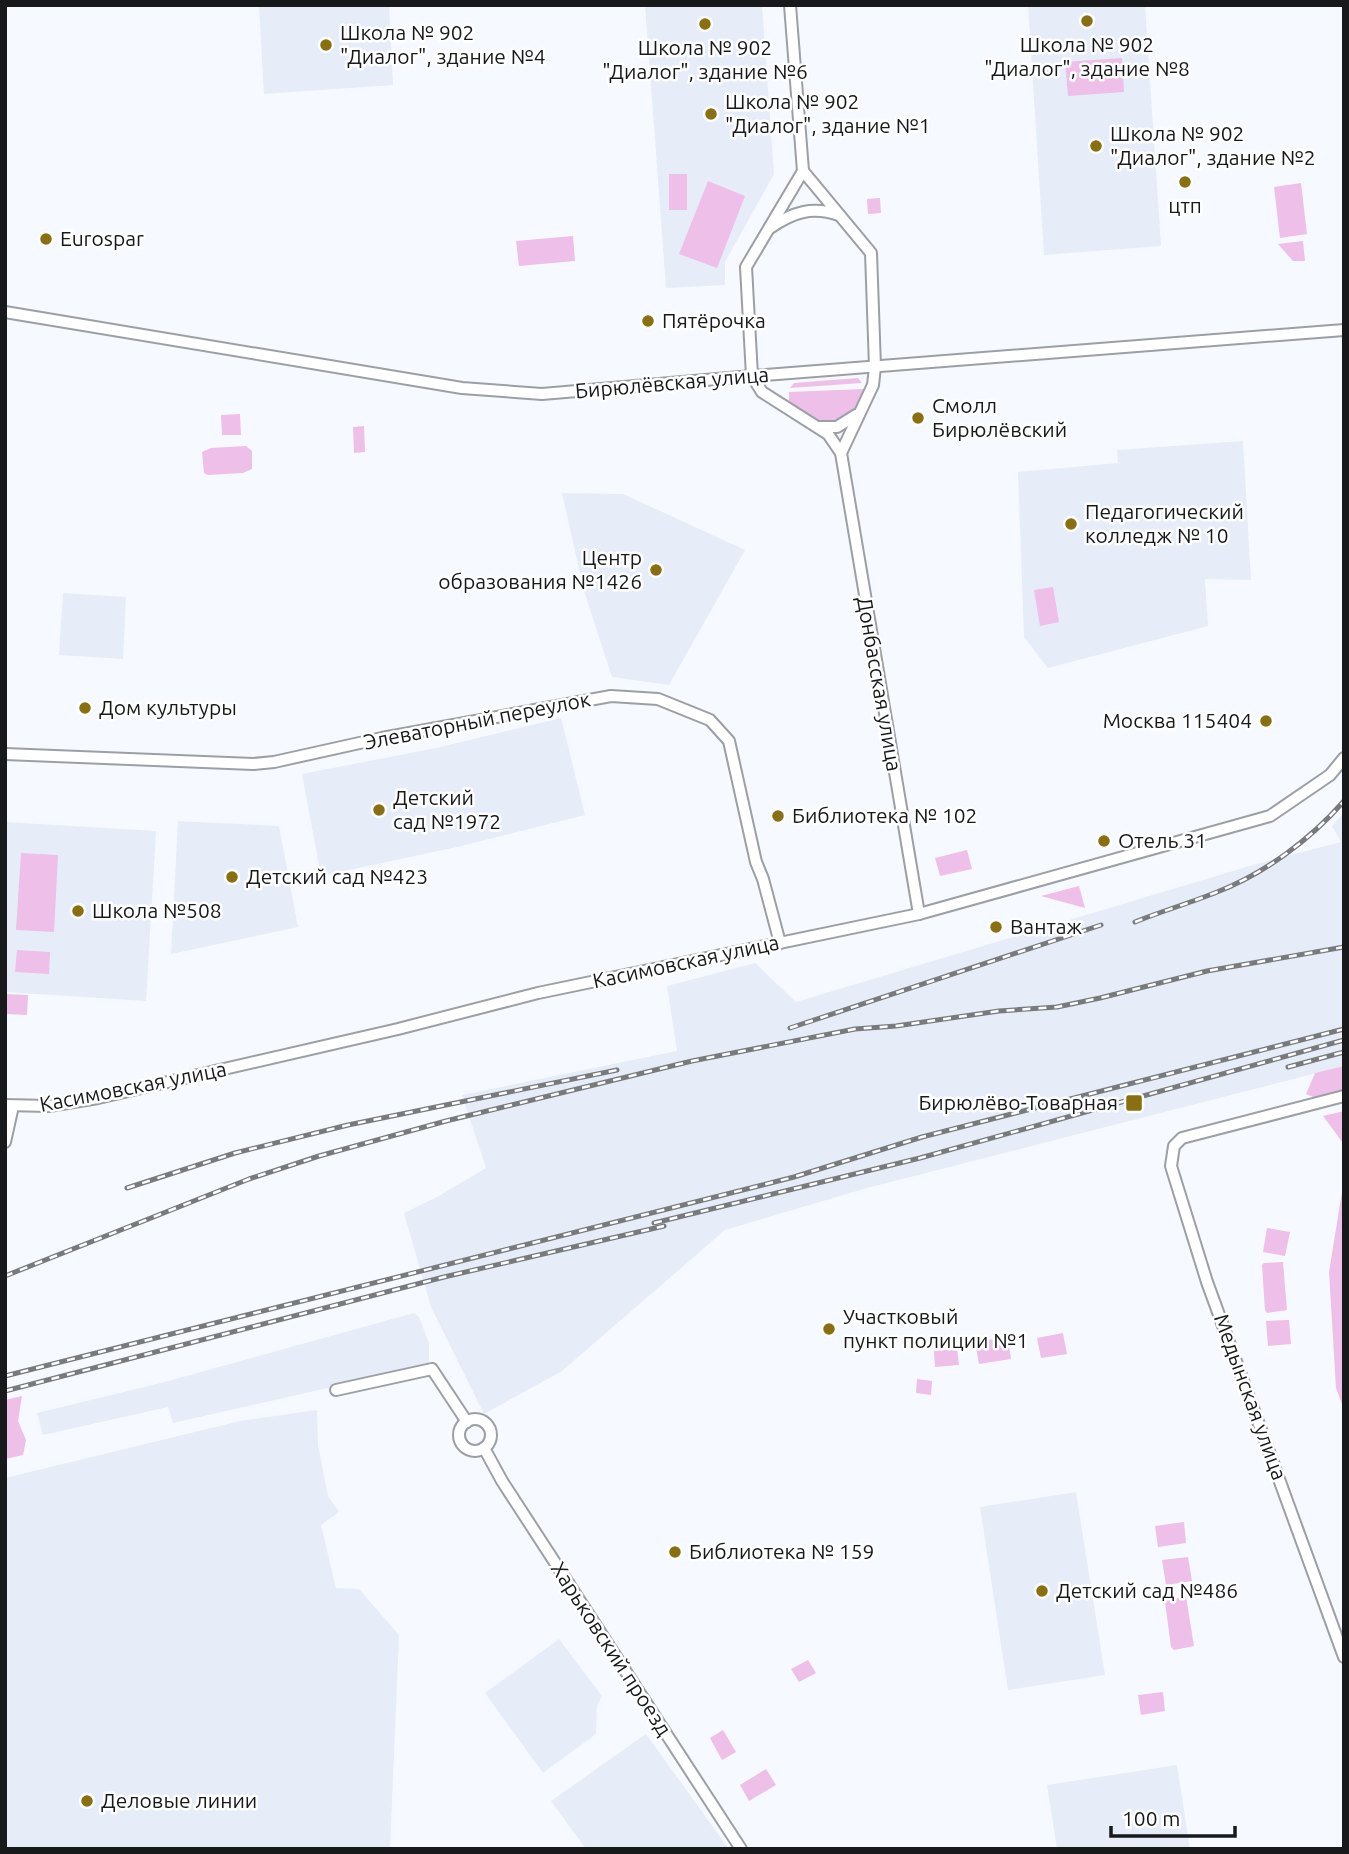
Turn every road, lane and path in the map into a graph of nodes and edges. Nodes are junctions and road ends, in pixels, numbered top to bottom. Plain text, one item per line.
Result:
1 (790, 5) edge
2 (803, 171) junction
3 (839, 215) junction
4 (768, 230) junction
5 (5, 312) edge
6 (1344, 330) edge
7 (875, 367) junction
8 (752, 376) junction
9 (860, 411) junction
10 (811, 424) junction
11 (841, 453) junction
12 (5, 754) edge
13 (1344, 758) edge
14 (919, 914) junction
15 (780, 943) junction
16 (1344, 1096) edge
17 (9, 1105) edge
18 (5, 1142) edge
19 (336, 1390) dead end
20 (467, 1422) junction
21 (484, 1448) junction
22 (1344, 1657) edge
23 (741, 1849) edge

1 - 2 street
2 - 3 street
2 - 4 street
3 - 4 street
3 - 7 street
4 - 8 street
5 - 8 street, Бирюлёвская улица
6 - 7 street, Бирюлёвская улица
7 - 8 street, Бирюлёвская улица
7 - 9 street
8 - 10 street
9 - 10 street
9 - 11 street
10 - 11 street
11 - 14 street, Донбасская улица
12 - 15 street, Элеваторный переулок
13 - 14 street, Касимовская улица
14 - 15 street, Касимовская улица
15 - 17 street, Касимовская улица
16 - 22 street, Медынская улица
17 - 18 street
19 - 20 street
20 - 21 street
20 - 21 street
21 - 23 street, Харьковский проезд

